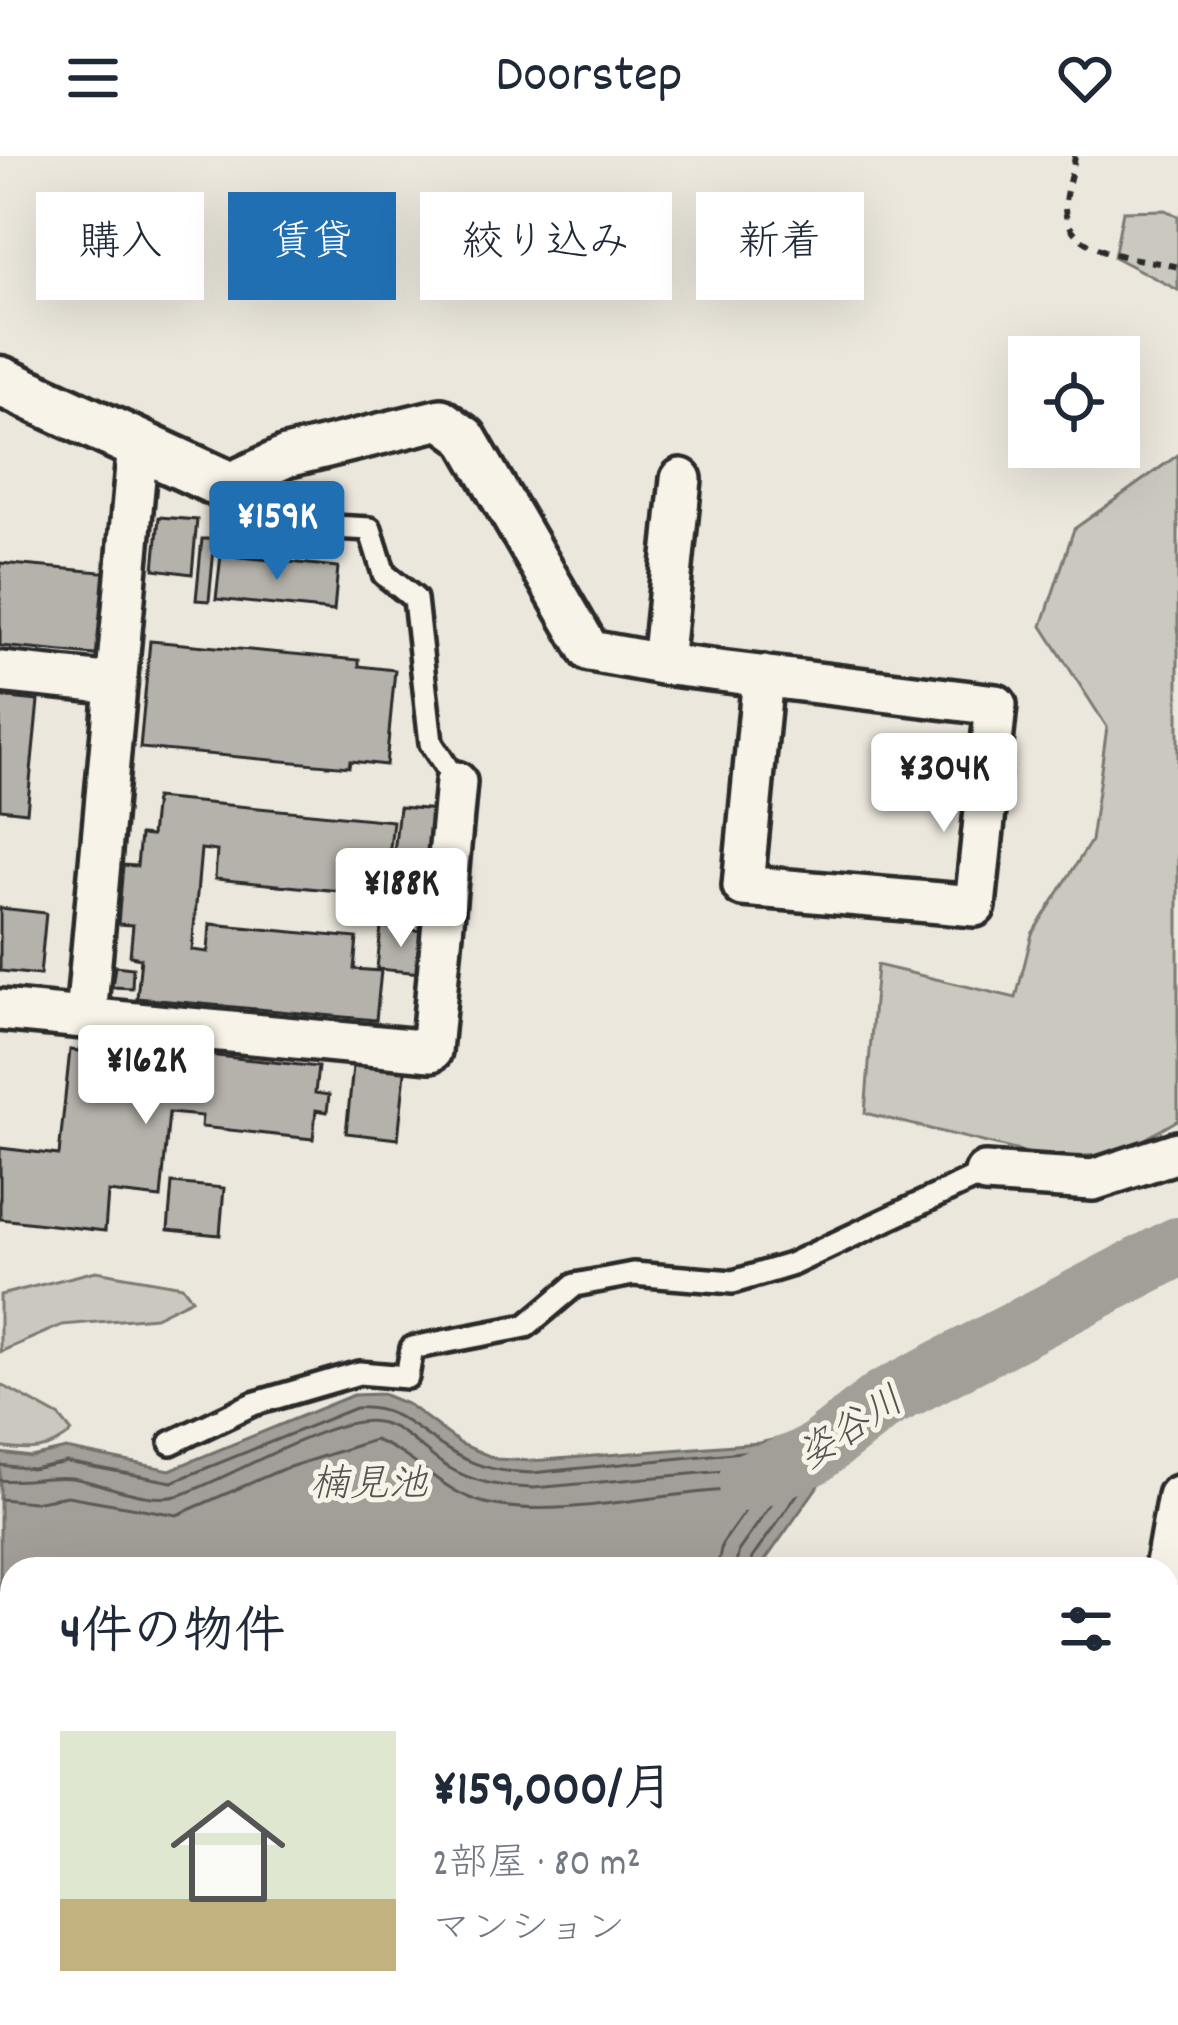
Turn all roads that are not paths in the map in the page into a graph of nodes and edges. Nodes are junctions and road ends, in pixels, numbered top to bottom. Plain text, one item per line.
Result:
1 (0, 381) edge
2 (138, 444) junction
3 (682, 479) dead end
4 (237, 490) junction
5 (662, 664) junction
6 (0, 672) edge
7 (763, 676) junction
8 (116, 684) junction
9 (456, 782) joint
10 (0, 1010) edge
11 (86, 1018) junction
12 (1178, 1152) edge
13 (985, 1174) joint
14 (171, 1443) dead end
15 (1178, 1496) edge
16 (1167, 1557) edge

1 - 2 street
2 - 4 street
2 - 8 street
3 - 5 street
4 - 5 street
4 - 9 lane
5 - 7 street
6 - 8 street
7 - 7 street
8 - 11 street
9 - 11 street
10 - 11 street
12 - 13 street
13 - 14 lane
15 - 16 street

